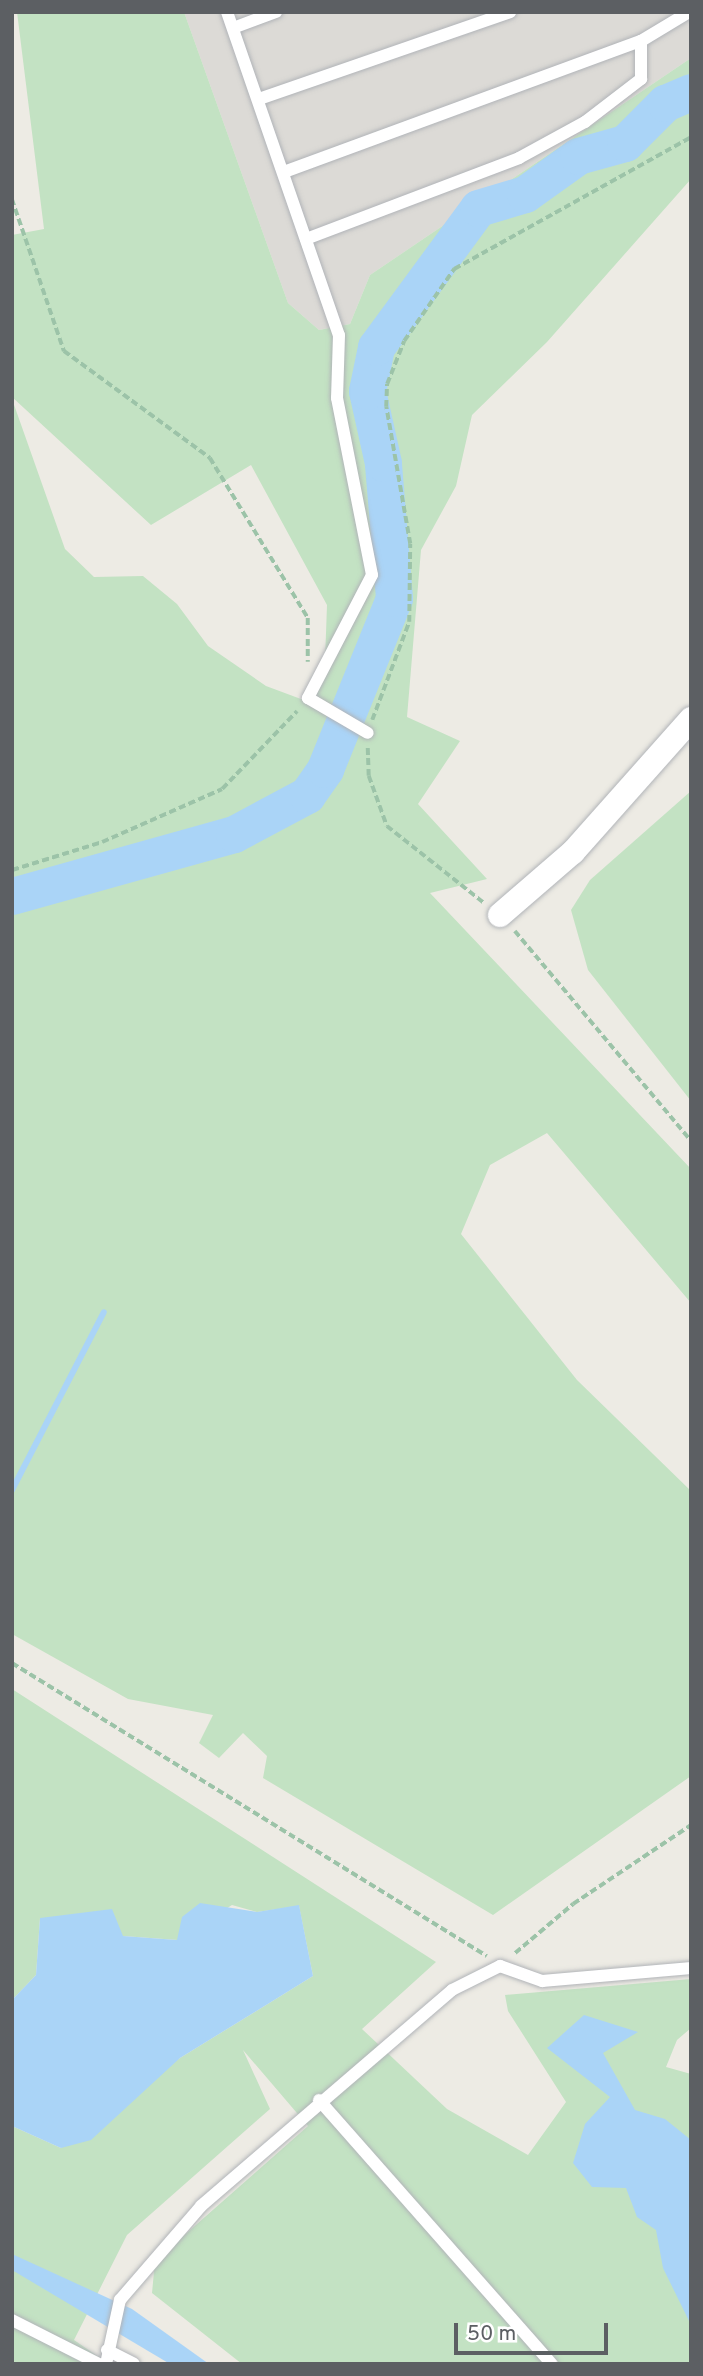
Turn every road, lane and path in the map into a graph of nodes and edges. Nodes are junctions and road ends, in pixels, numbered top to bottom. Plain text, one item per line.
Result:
1 (227, 12) edge
2 (276, 12) edge
3 (510, 12) edge
4 (689, 12) edge
5 (233, 28) junction
6 (641, 41) junction
7 (259, 99) junction
8 (691, 137) edge
9 (285, 172) junction
10 (12, 198) edge
11 (306, 239) junction
12 (308, 698) junction
13 (691, 719) edge
14 (368, 733) junction
15 (12, 870) edge
16 (500, 915) junction
17 (691, 1141) edge
18 (12, 1663) edge
19 (691, 1825) edge
20 (500, 1966) junction
21 (691, 1968) edge
22 (319, 2100) junction
23 (12, 2320) edge
24 (106, 2357) edge
25 (99, 2364) edge
26 (134, 2364) edge
27 (552, 2364) edge

1 - 5 lane
2 - 5 lane
3 - 7 lane
4 - 6 lane
5 - 7 lane
6 - 9 lane
6 - 11 lane
7 - 9 lane
8 - 14 path
9 - 11 lane
10 - 12 path
11 - 12 lane
12 - 14 lane
12 - 15 path
13 - 16 street
14 - 16 path
16 - 17 path
18 - 20 path
19 - 20 path
20 - 21 lane
20 - 22 lane
22 - 24 lane
22 - 27 lane
23 - 25 lane
24 - 26 lane

